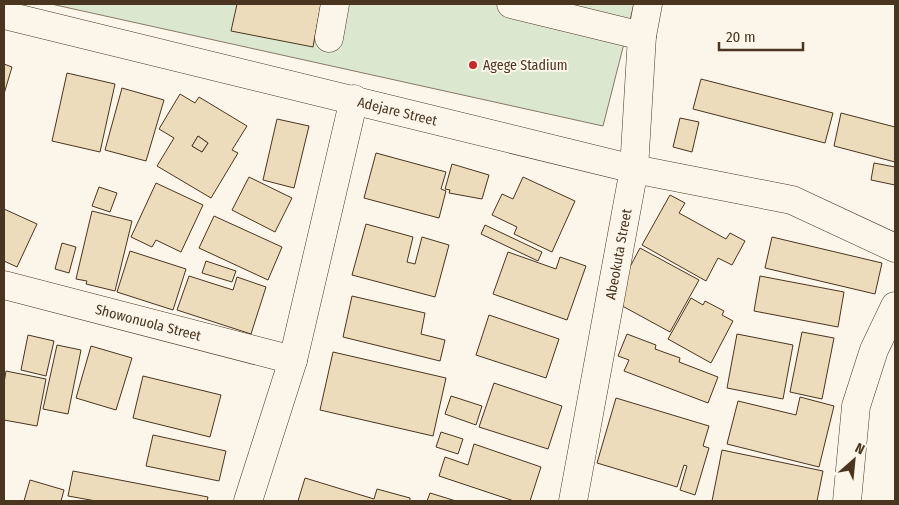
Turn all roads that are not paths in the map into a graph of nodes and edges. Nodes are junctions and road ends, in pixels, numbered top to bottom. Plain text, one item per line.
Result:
1 (335, 4) edge
2 (511, 4) edge
3 (648, 4) edge
4 (4, 15) edge
5 (642, 36) junction
6 (328, 38) dead end
7 (354, 99) junction
8 (634, 169) junction
9 (895, 248) edge
10 (4, 285) edge
11 (893, 310) edge
12 (293, 360) junction
13 (248, 501) edge
14 (573, 501) edge
15 (847, 501) edge

1 - 6 street
2 - 5 street
3 - 5 street, Abeokuta Street
4 - 7 street, Adejare Street
5 - 8 street, Abeokuta Street
7 - 8 street, Adejare Street
7 - 12 street
8 - 9 street, Adejare Street
8 - 14 street, Abeokuta Street
10 - 12 street, Showonuola Street
11 - 15 street
12 - 13 street

